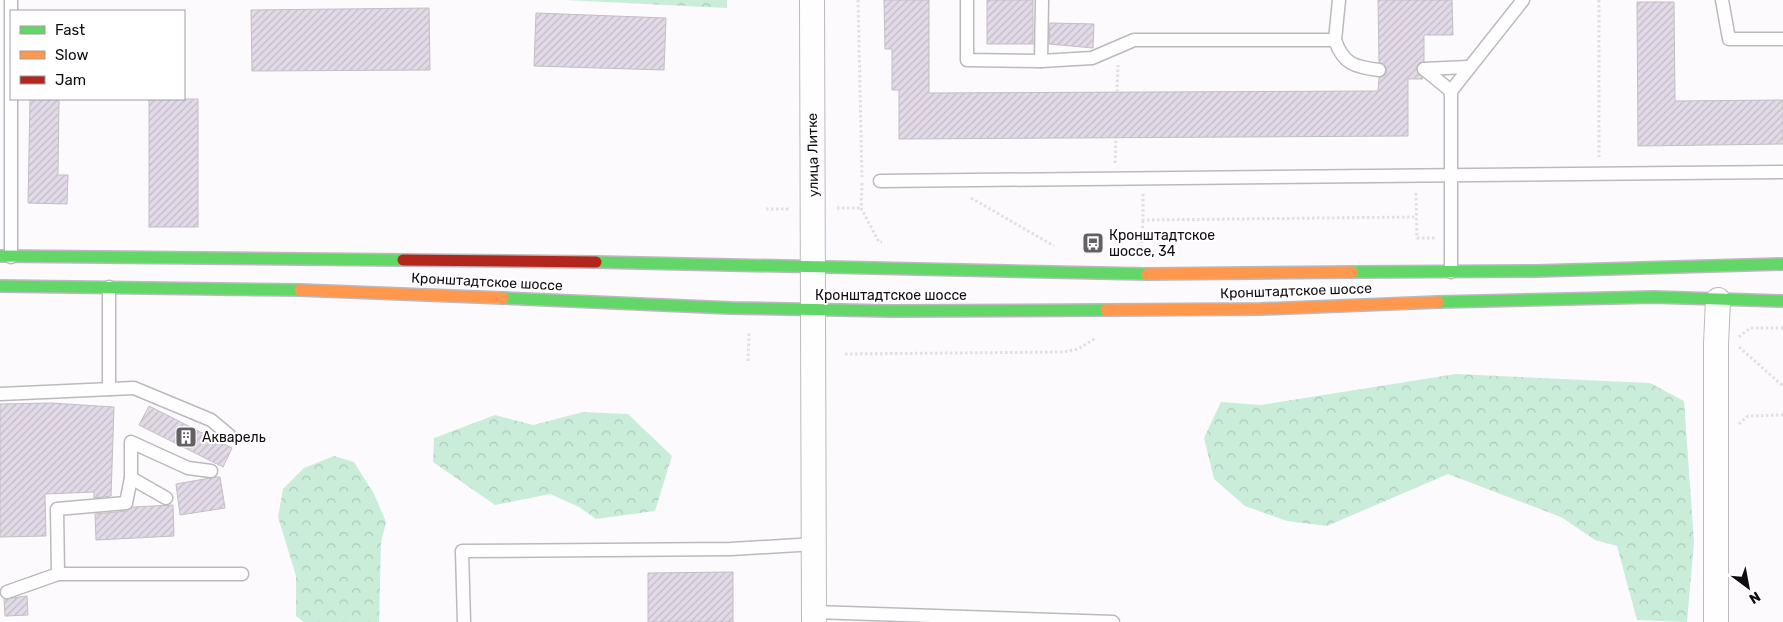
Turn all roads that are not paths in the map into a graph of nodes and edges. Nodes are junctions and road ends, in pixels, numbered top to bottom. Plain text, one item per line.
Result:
1 (812, 0) edge
2 (967, 0) edge
3 (1042, 0) edge
4 (1339, 0) edge
5 (1523, 0) edge
6 (1722, 0) edge
7 (1783, 39) edge
8 (1336, 40) junction
9 (10, 51) edge
10 (1041, 61) junction
11 (1468, 66) junction
12 (1379, 70) dead end
13 (1451, 91) junction
14 (1783, 172) edge
15 (1450, 176) junction
16 (880, 181) dead end
17 (6, 257) edge
18 (1783, 264) edge
19 (814, 266) junction
20 (1451, 272) junction
21 (0, 286) edge
22 (109, 287) junction
23 (1718, 300) junction
24 (1783, 301) edge
25 (814, 310) junction
26 (109, 389) junction
27 (0, 394) edge
28 (229, 435) dead end
29 (211, 471) dead end
30 (131, 478) junction
31 (166, 498) dead end
32 (815, 544) junction
33 (58, 574) junction
34 (242, 574) dead end
35 (7, 592) dead end
36 (814, 617) edge
37 (464, 622) edge
38 (1113, 622) edge
39 (1716, 622) edge

1 - 19 street, улица Литке
2 - 10 lane
3 - 10 lane
4 - 8 lane
5 - 11 lane
6 - 7 lane
8 - 10 lane
8 - 12 lane
9 - 17 lane
11 - 13 lane
11 - 13 lane
13 - 15 lane
14 - 15 lane
15 - 16 lane
15 - 20 lane
17 - 19 main road, Кронштадтское шоссе
18 - 20 main road, Кронштадтское шоссе
19 - 20 main road, Кронштадтское шоссе
19 - 25 street, улица Литке
21 - 22 main road, Кронштадтское шоссе
22 - 25 main road, Кронштадтское шоссе
22 - 26 lane
23 - 24 main road, Кронштадтское шоссе
23 - 25 main road, Кронштадтское шоссе
23 - 39 street
25 - 32 street, улица Литке
26 - 27 lane
26 - 28 lane
29 - 30 lane
30 - 31 lane
30 - 33 lane
32 - 36 street, улица Литке
32 - 37 lane
33 - 34 lane
33 - 35 lane
36 - 38 lane

